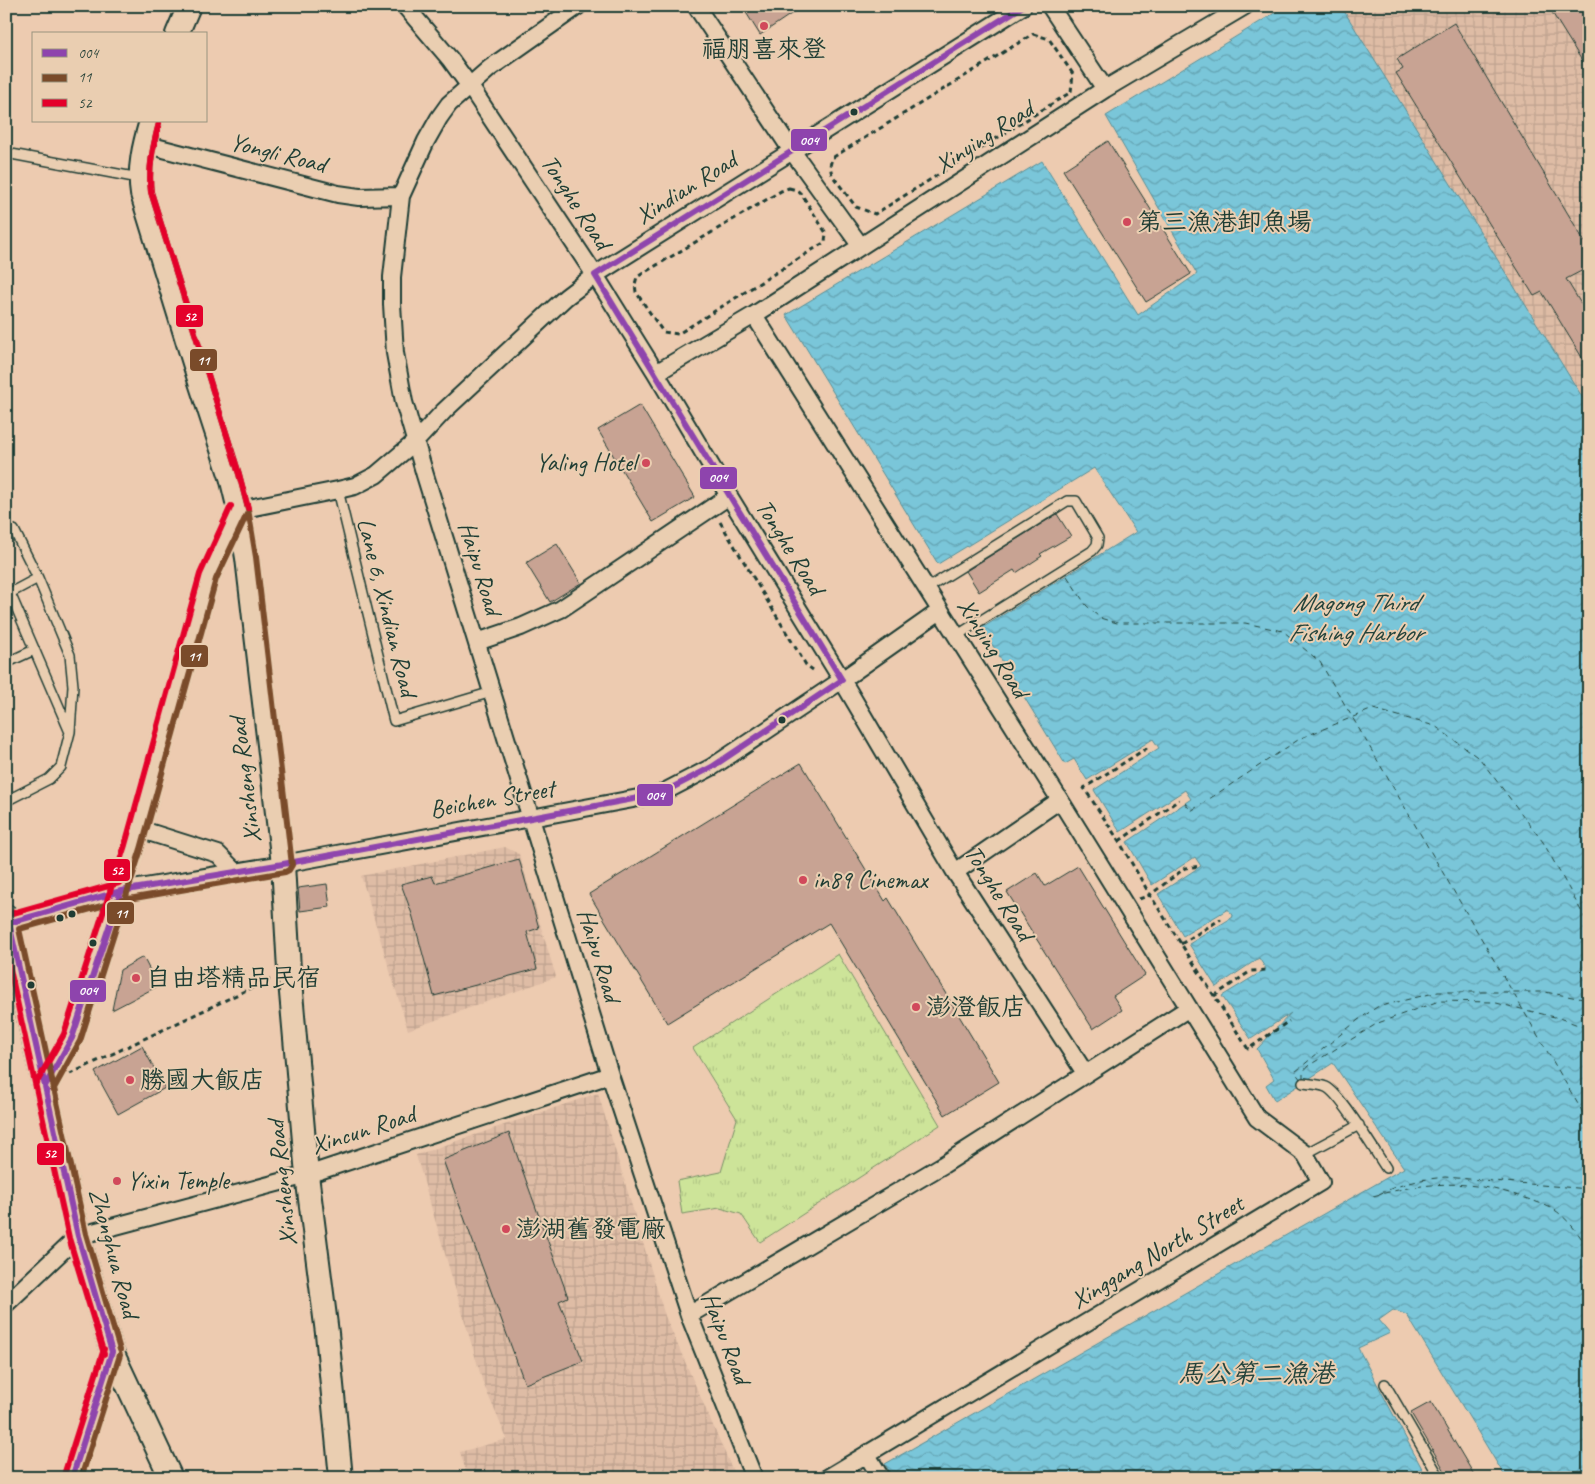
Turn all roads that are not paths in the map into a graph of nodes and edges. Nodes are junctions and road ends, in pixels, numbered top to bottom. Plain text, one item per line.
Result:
1 (189, 6) edge
2 (404, 6) edge
3 (578, 6) edge
4 (696, 6) edge
5 (1023, 6) edge
6 (1050, 6) edge
7 (1245, 6) edge
8 (178, 32) edge
9 (469, 85) junction
10 (1105, 89) junction
11 (151, 122) edge
12 (144, 144) junction
13 (792, 150) junction
14 (6, 152) edge
15 (140, 178) junction
16 (401, 196) junction
17 (860, 246) junction
18 (595, 275) junction
19 (754, 315) junction
20 (656, 373) junction
21 (416, 441) junction
22 (338, 490) junction
23 (729, 496) junction
24 (239, 510) junction
25 (6, 528) edge
26 (38, 578) junction
27 (926, 589) junction
28 (940, 611) junction
29 (956, 636) junction
30 (477, 642) junction
31 (34, 650) junction
32 (6, 663) edge
33 (842, 680) junction
34 (492, 692) junction
35 (70, 732) junction
36 (1060, 800) junction
37 (6, 801) edge
38 (530, 818) junction
39 (139, 829) junction
40 (283, 864) junction
41 (235, 872) junction
42 (955, 872) junction
43 (120, 891) junction
44 (7, 921) edge
45 (1189, 1008) junction
46 (1085, 1073) junction
47 (610, 1075) junction
48 (1303, 1083) dead end
49 (45, 1086) junction
50 (1359, 1125) junction
51 (1305, 1154) junction
52 (1386, 1168) dead end
53 (307, 1175) junction
54 (78, 1236) junction
55 (6, 1304) edge
56 (689, 1315) junction
57 (112, 1352) junction
58 (1385, 1384) dead end
59 (867, 1455) junction
60 (72, 1478) edge
61 (171, 1478) edge
62 (341, 1478) edge
63 (754, 1478) edge
64 (827, 1478) edge
65 (881, 1478) edge
66 (1440, 1478) edge

1 - 8 main road
2 - 9 street, Tonghe Road
3 - 9 street, Haipu Road
4 - 13 street
5 - 13 street, Xindian Road
6 - 10 street
7 - 10 street, Xinying Road
9 - 16 street, Haipu Road
9 - 18 street, Tonghe Road
10 - 17 street, Xinying Road
11 - 12 main road, Xinsheng Road
12 - 15 main road, Xinsheng Road
12 - 16 street, Yongli Road
13 - 17 street
13 - 18 street, Xindian Road
14 - 15 lane
15 - 24 main road, Xinsheng Road
16 - 21 street, Haipu Road
17 - 19 street, Xinying Road
18 - 20 street, Tonghe Road
18 - 21 street, Xindian Road
19 - 20 street, Xinying Road
19 - 27 street, Xinying Road
20 - 23 street, Tonghe Road
21 - 22 street, Xindian Road
21 - 30 street, Haipu Road
22 - 24 street, Xindian Road
22 - 34 lane, Lane 6, Xindian Road
23 - 30 street
23 - 33 street, Tonghe Road
24 - 39 street
24 - 40 main road, Xinsheng Road
25 - 26 lane
26 - 31 lane
26 - 35 lane
27 - 28 street, Xinying Road
27 - 29 lane
28 - 29 street, Xinying Road
28 - 33 street, Beichen Street
29 - 36 street, Xinying Road
30 - 34 street, Haipu Road
31 - 32 lane
31 - 35 lane
33 - 38 street, Beichen Street
33 - 42 street, Tonghe Road
34 - 38 street, Haipu Road
35 - 37 lane
36 - 42 street
36 - 45 street, Xinying Road
38 - 40 street, Beichen Street
38 - 47 street, Haipu Road
39 - 41 street
39 - 43 street
40 - 41 street, Beichen Street
40 - 53 main road, Xinsheng Road
41 - 43 street, Beichen Street
42 - 46 street, Tonghe Road
43 - 44 street, Beichen Street
43 - 49 street
44 - 49 main road, Zhonghua Road
45 - 46 street
45 - 51 street, Xinggang North Street
46 - 56 street
47 - 53 street, Xincun Road
47 - 56 street, Haipu Road
48 - 50 lane
49 - 54 main road, Zhonghua Road
50 - 51 lane
50 - 52 lane
51 - 59 street, Xinggang North Street
53 - 54 street, Xincun Road
53 - 62 main road, Xinsheng Road
54 - 55 street, Xincun Road
54 - 57 main road, Zhonghua Road
56 - 63 street, Haipu Road
57 - 60 street
57 - 61 main road, Zhonghua Road
58 - 66 lane
59 - 64 street, Xinggang North Street
59 - 65 street

